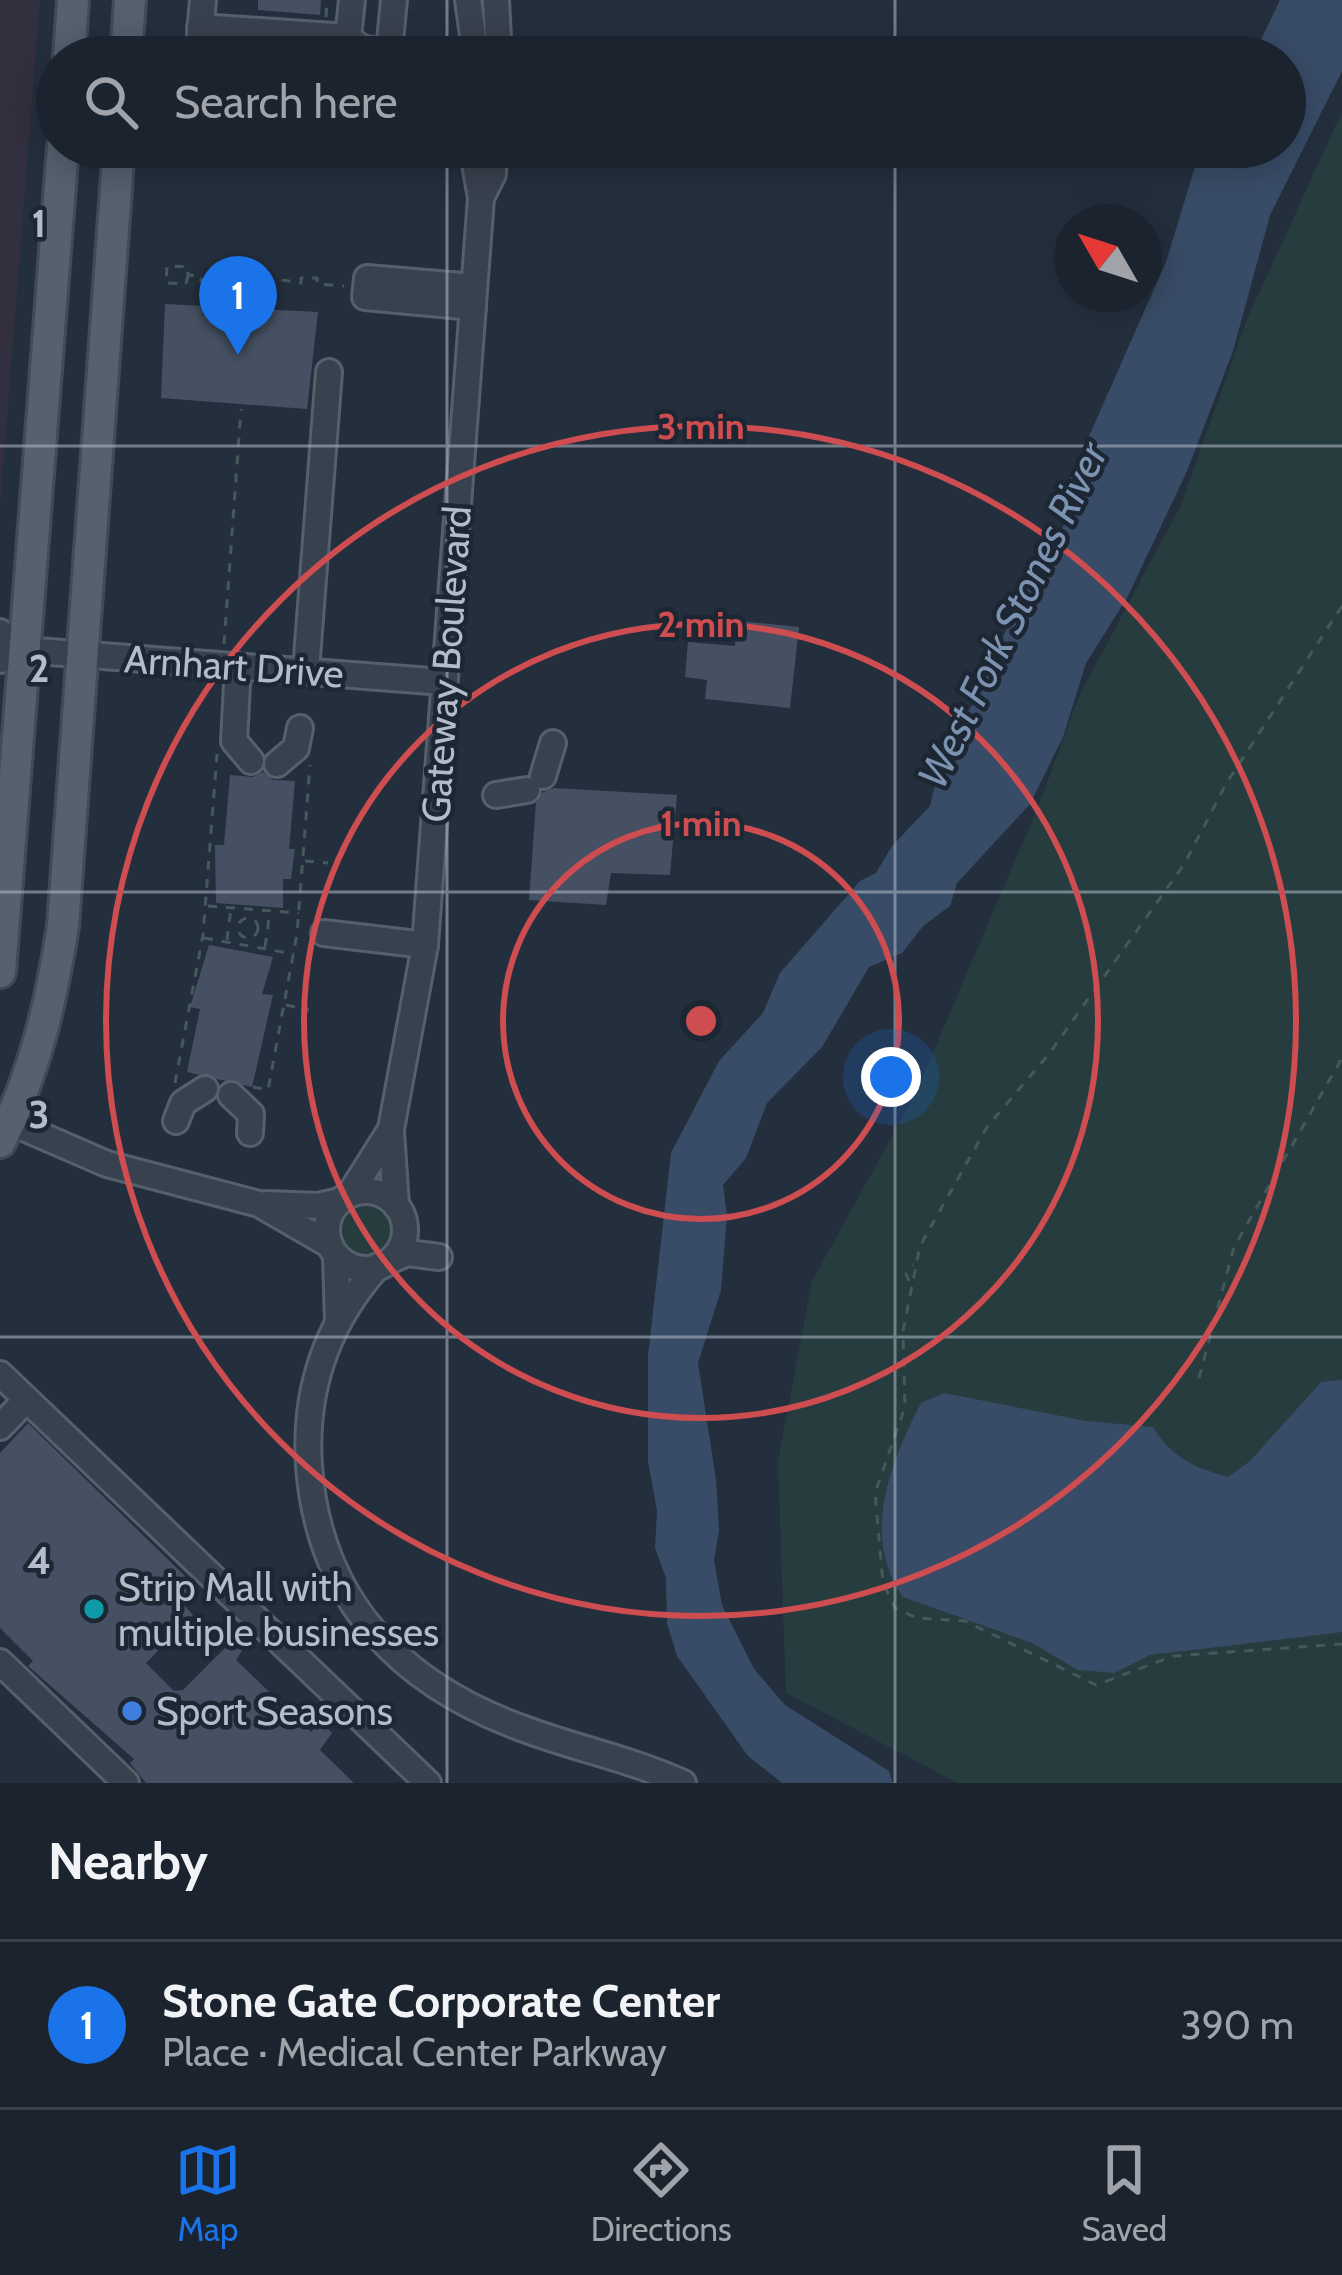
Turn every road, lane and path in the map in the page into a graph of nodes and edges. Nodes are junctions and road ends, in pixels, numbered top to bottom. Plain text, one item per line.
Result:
1 (73, 0) edge
2 (130, 0) edge
3 (202, 0) edge
4 (352, 0) edge
5 (394, 0) edge
6 (468, 0) edge
7 (496, 0) edge
8 (200, 27) junction
9 (70, 36) edge
10 (127, 36) edge
11 (199, 36) edge
12 (333, 36) edge
13 (348, 36) edge
14 (397, 36) edge
15 (473, 36) edge
16 (499, 36) edge
17 (61, 168) edge
18 (117, 168) edge
19 (476, 168) edge
20 (493, 168) edge
21 (482, 197) junction
22 (188, 275) junction
23 (250, 279) junction
24 (346, 286) dead end
25 (248, 298) dead end
26 (329, 372) dead end
27 (241, 409) dead end
28 (1342, 606) edge
29 (8, 647) edge
30 (81, 655) junction
31 (231, 656) junction
32 (306, 670) junction
33 (444, 682) junction
34 (300, 728) dead end
35 (225, 729) junction
36 (553, 743) dead end
37 (310, 760) dead end
38 (496, 795) dead end
39 (303, 861) junction
40 (328, 863) dead end
41 (206, 906) junction
42 (231, 908) junction
43 (249, 909) junction
44 (270, 910) junction
45 (299, 913) junction
46 (248, 919) junction
47 (230, 925) junction
48 (239, 927) junction
49 (258, 929) junction
50 (267, 931) junction
51 (324, 933) dead end
52 (202, 937) junction
53 (247, 938) junction
54 (226, 942) junction
55 (245, 945) junction
56 (425, 945) junction
57 (265, 949) junction
58 (294, 955) junction
59 (0, 972) edge
60 (285, 1005) junction
61 (309, 1010) dead end
62 (1342, 1058) edge
63 (206, 1089) dead end
64 (238, 1090) joint
65 (174, 1110) joint
66 (391, 1129) junction
67 (5, 1132) edge
68 (250, 1133) dead end
69 (345, 1197) junction
70 (259, 1204) junction
71 (400, 1213) junction
72 (333, 1250) junction
73 (385, 1263) junction
74 (338, 1322) junction
75 (0, 1375) edge
76 (1199, 1378) dead end
77 (26, 1400) junction
78 (0, 1427) edge
79 (1342, 1644) edge
80 (0, 1662) edge
81 (126, 1783) edge
82 (428, 1783) edge
83 (682, 1783) edge

1 - 9 main road
2 - 10 main road
3 - 8 street
4 - 13 street
5 - 14 street
6 - 15 street
7 - 16 street
8 - 11 street
8 - 12 street
17 - 29 main road
18 - 30 main road
19 - 21 street, Gateway Boulevard
20 - 21 street, Gateway Boulevard
21 - 33 street, Gateway Boulevard
22 - 22 path
22 - 23 path
23 - 24 path
23 - 25 path
26 - 32 street
27 - 31 path
28 - 79 path
29 - 30 street, Arnhart Drive
29 - 59 main road
30 - 31 street, Arnhart Drive
30 - 67 main road
31 - 32 street, Arnhart Drive
31 - 35 street
32 - 33 street, Arnhart Drive
33 - 56 street, Gateway Boulevard
34 - 35 street
35 - 41 path
36 - 38 street
37 - 39 path
39 - 40 path
39 - 45 path
41 - 42 path
41 - 52 path
42 - 43 path
42 - 47 path
43 - 44 path
43 - 46 path
44 - 45 path
44 - 50 path
45 - 58 path
46 - 48 path
46 - 49 path
47 - 48 path
47 - 54 path
48 - 53 path
49 - 50 path
49 - 53 path
50 - 57 path
51 - 56 street
52 - 54 path
52 - 65 path
53 - 55 path
54 - 55 path
55 - 57 path
56 - 66 street, Gateway Boulevard
57 - 58 path
58 - 60 path
60 - 61 path
60 - 64 path
62 - 76 path
63 - 65 street
64 - 68 street
66 - 69 street
66 - 71 street
67 - 70 street
69 - 70 street
69 - 71 street
69 - 72 street
70 - 72 street
71 - 73 street
71 - 73 street
72 - 73 street
72 - 74 street
73 - 74 street
74 - 83 street
75 - 77 street
77 - 78 street
77 - 82 street
80 - 81 street

